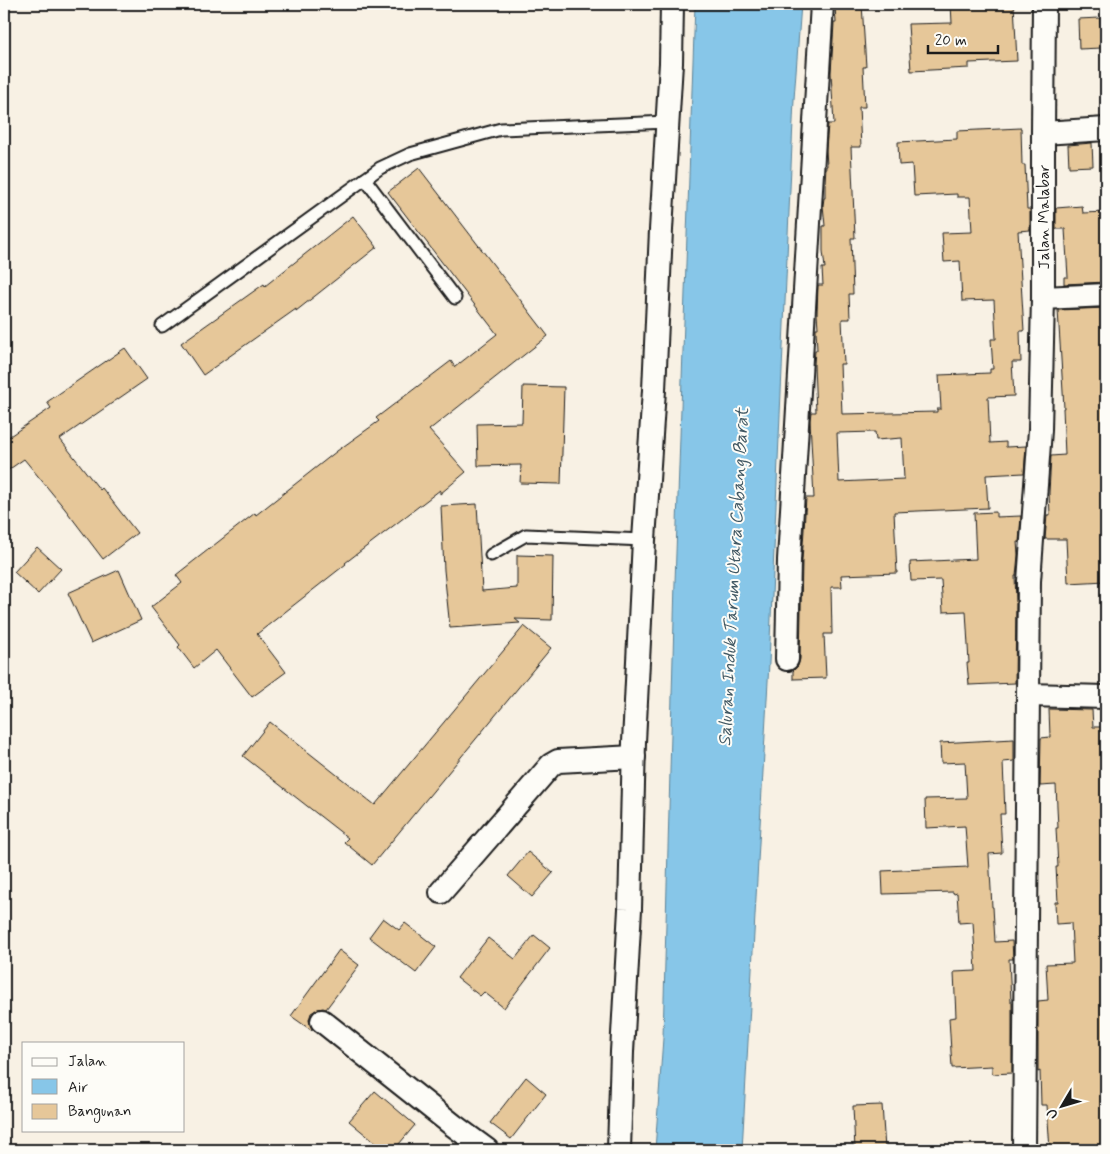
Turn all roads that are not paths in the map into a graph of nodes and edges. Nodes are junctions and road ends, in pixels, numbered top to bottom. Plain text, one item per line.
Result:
1 (672, 4) edge
2 (822, 4) edge
3 (1044, 4) edge
4 (668, 122) junction
5 (1106, 129) edge
6 (1042, 133) junction
7 (364, 179) junction
8 (1106, 295) edge
9 (455, 298) dead end
10 (1043, 298) junction
11 (162, 326) dead end
12 (644, 540) junction
13 (491, 555) dead end
14 (787, 659) dead end
15 (1028, 695) junction
16 (1106, 697) edge
17 (634, 757) junction
18 (442, 892) dead end
19 (322, 1021) dead end
20 (487, 1150) edge
21 (619, 1150) edge
22 (1024, 1150) edge

1 - 4 street
2 - 14 street
3 - 6 street, Jalan Malabar
4 - 7 lane
4 - 12 street
5 - 6 street
6 - 10 street, Jalan Malabar
7 - 9 lane
7 - 11 lane
8 - 10 street
10 - 15 street, Jalan Malabar
12 - 13 lane
12 - 17 street
15 - 16 street
15 - 22 street, Jalan Malabar
17 - 18 street
17 - 21 street
19 - 20 street

